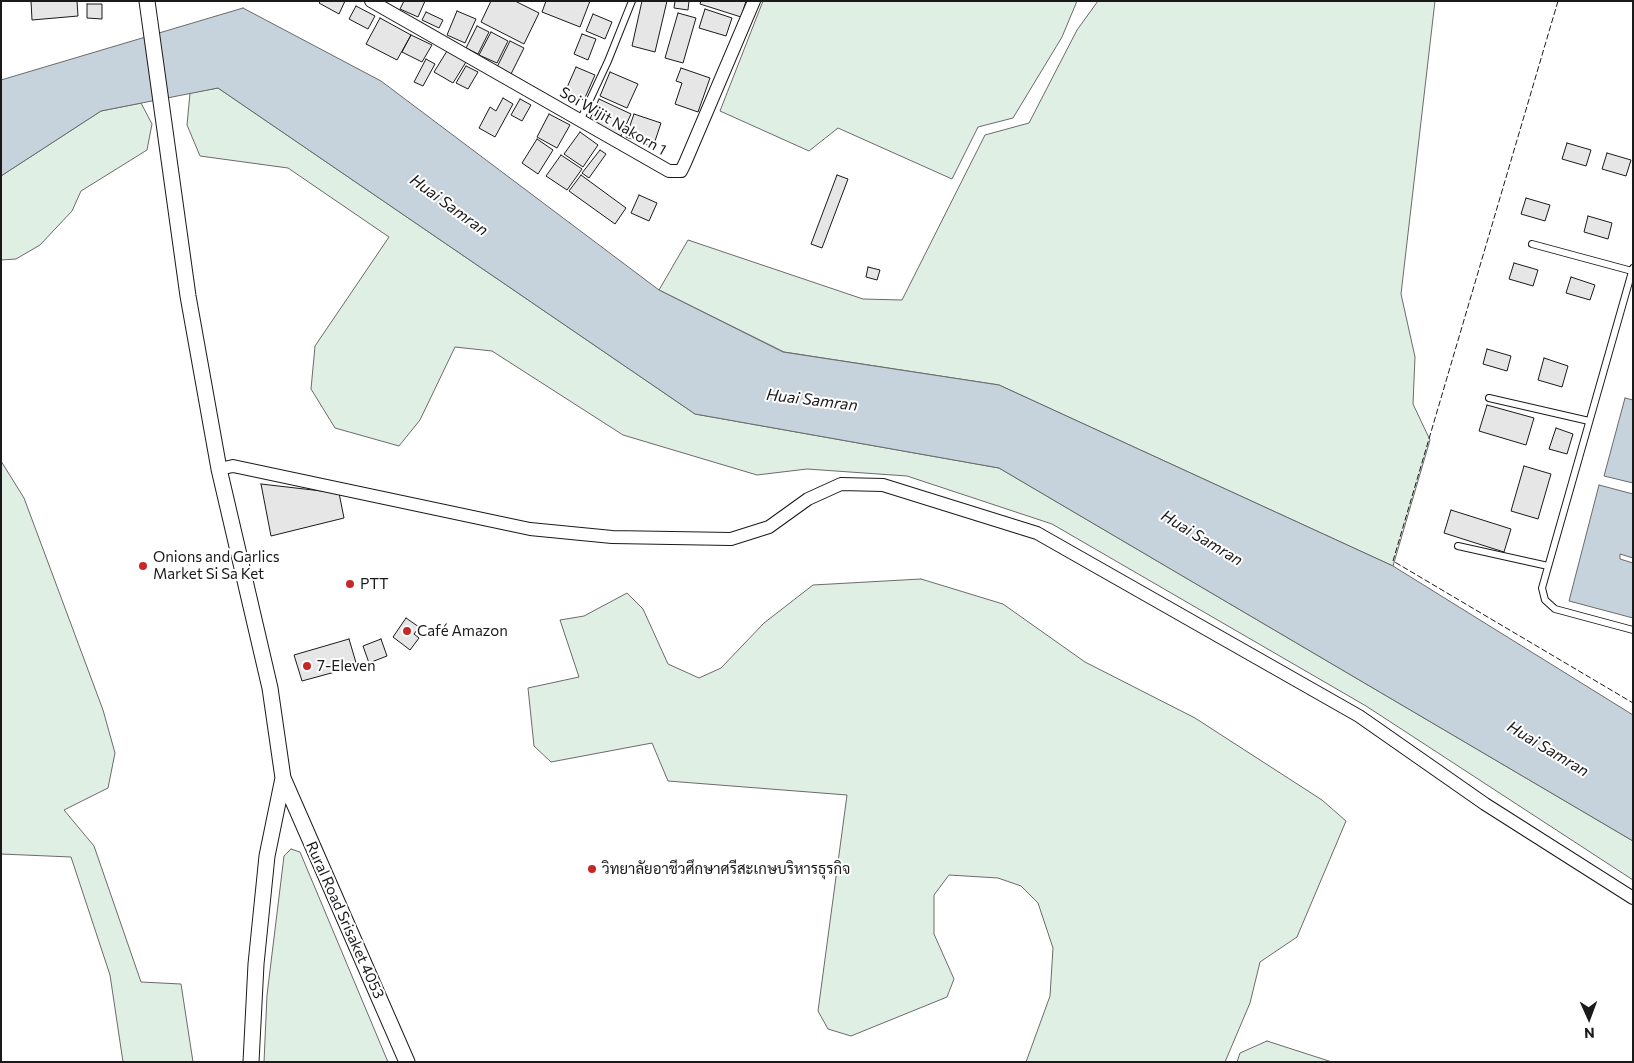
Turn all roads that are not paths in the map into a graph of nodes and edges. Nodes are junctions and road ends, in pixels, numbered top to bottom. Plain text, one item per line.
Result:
1 (147, 1) edge
2 (371, 1) edge
3 (632, 1) edge
4 (754, 1) edge
5 (580, 121) junction
6 (1532, 244) dead end
7 (1632, 270) edge
8 (1489, 398) dead end
9 (1589, 421) junction
10 (219, 469) junction
11 (1458, 546) dead end
12 (1548, 566) junction
13 (1633, 630) edge
14 (283, 778) junction
15 (1633, 898) edge
16 (251, 1062) edge
17 (407, 1062) edge

1 - 10 street
2 - 5 street, Soi Wijit Nakorn 1
3 - 5 lane
4 - 5 street, Soi Wijit Nakorn 1
6 - 7 lane
7 - 9 lane
8 - 9 lane
9 - 12 lane
10 - 14 street
10 - 15 street
11 - 12 lane
12 - 13 lane
14 - 16 street
14 - 17 street, Rural Road Srisaket 4053

